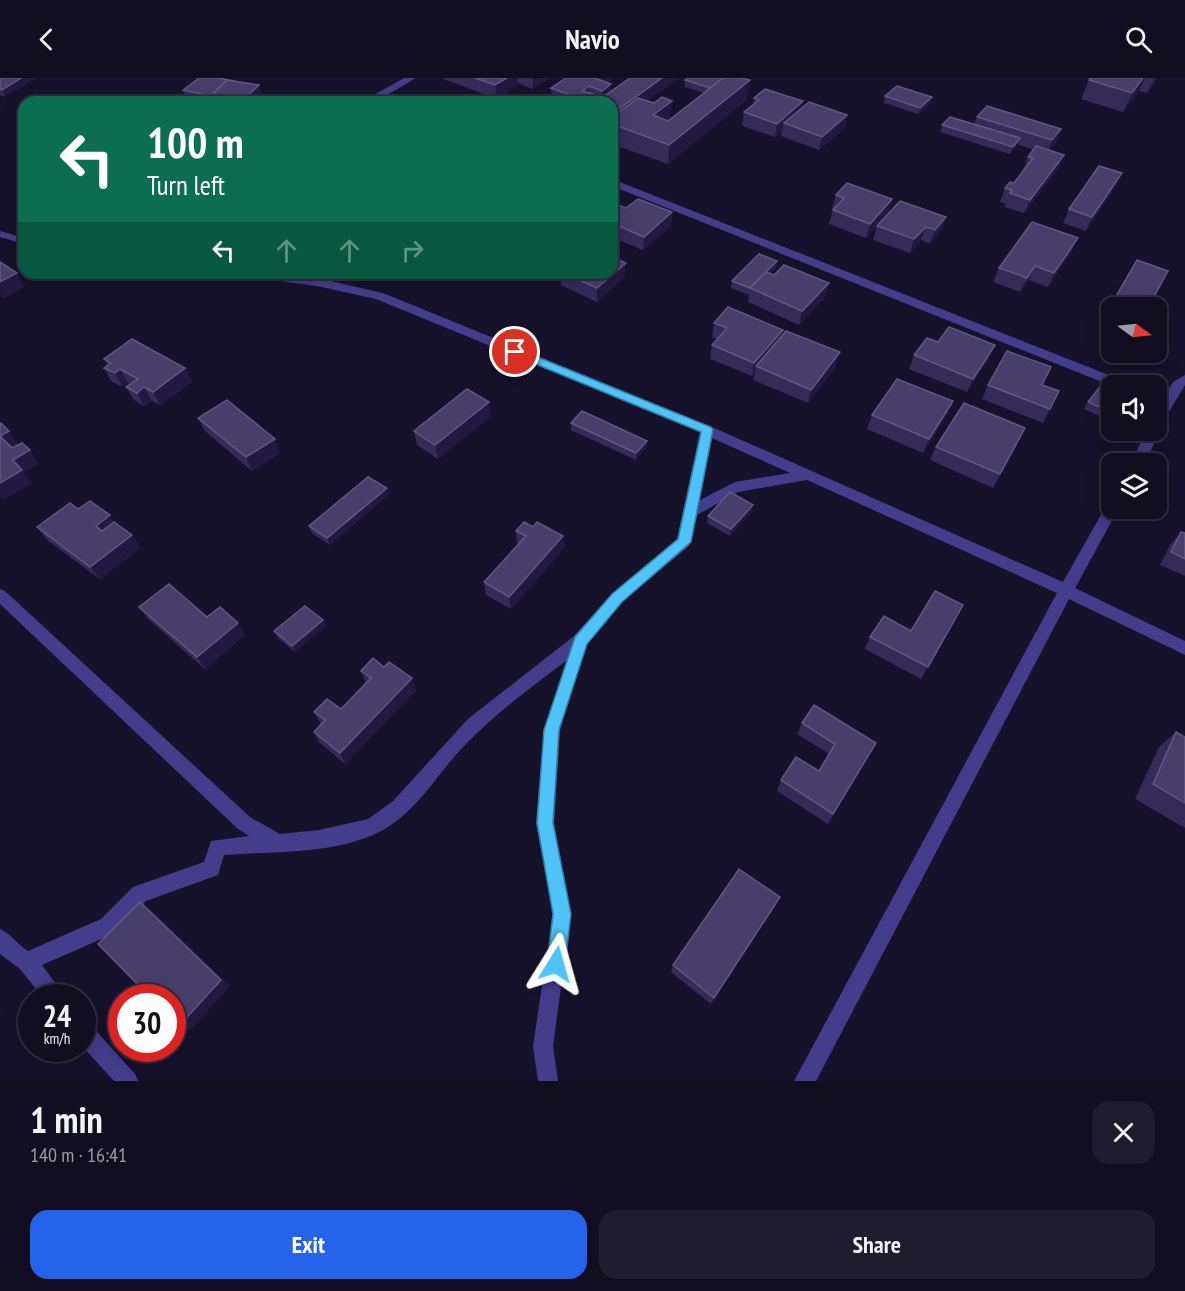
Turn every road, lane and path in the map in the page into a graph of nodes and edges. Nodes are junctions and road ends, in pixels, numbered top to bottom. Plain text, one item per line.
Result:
1 (411, 78) edge
2 (385, 96) edge
3 (618, 184) edge
4 (0, 234) edge
5 (18, 240) edge
6 (317, 279) edge
7 (1101, 376) edge
8 (1185, 379) edge
9 (1167, 394) edge
10 (707, 430) junction
11 (808, 475) junction
12 (692, 511) junction
13 (1106, 519) edge
14 (1065, 590) junction
15 (0, 595) edge
16 (580, 641) junction
17 (1185, 648) edge
18 (244, 823) junction
19 (275, 841) junction
20 (217, 847) junction
21 (0, 939) edge
22 (27, 962) junction
23 (45, 984) edge
24 (96, 1046) edge
25 (128, 1081) edge
26 (548, 1081) edge
27 (804, 1081) edge

1 - 2 street
3 - 7 street
4 - 5 street
6 - 10 street
8 - 9 street
10 - 11 street
10 - 12 street
11 - 12 street
11 - 14 street
12 - 16 street
13 - 14 street
14 - 17 street
14 - 27 street
15 - 18 street
16 - 19 street
16 - 26 street
18 - 19 street
18 - 20 street
19 - 20 street
20 - 22 street
21 - 22 street
22 - 23 street
24 - 25 street

